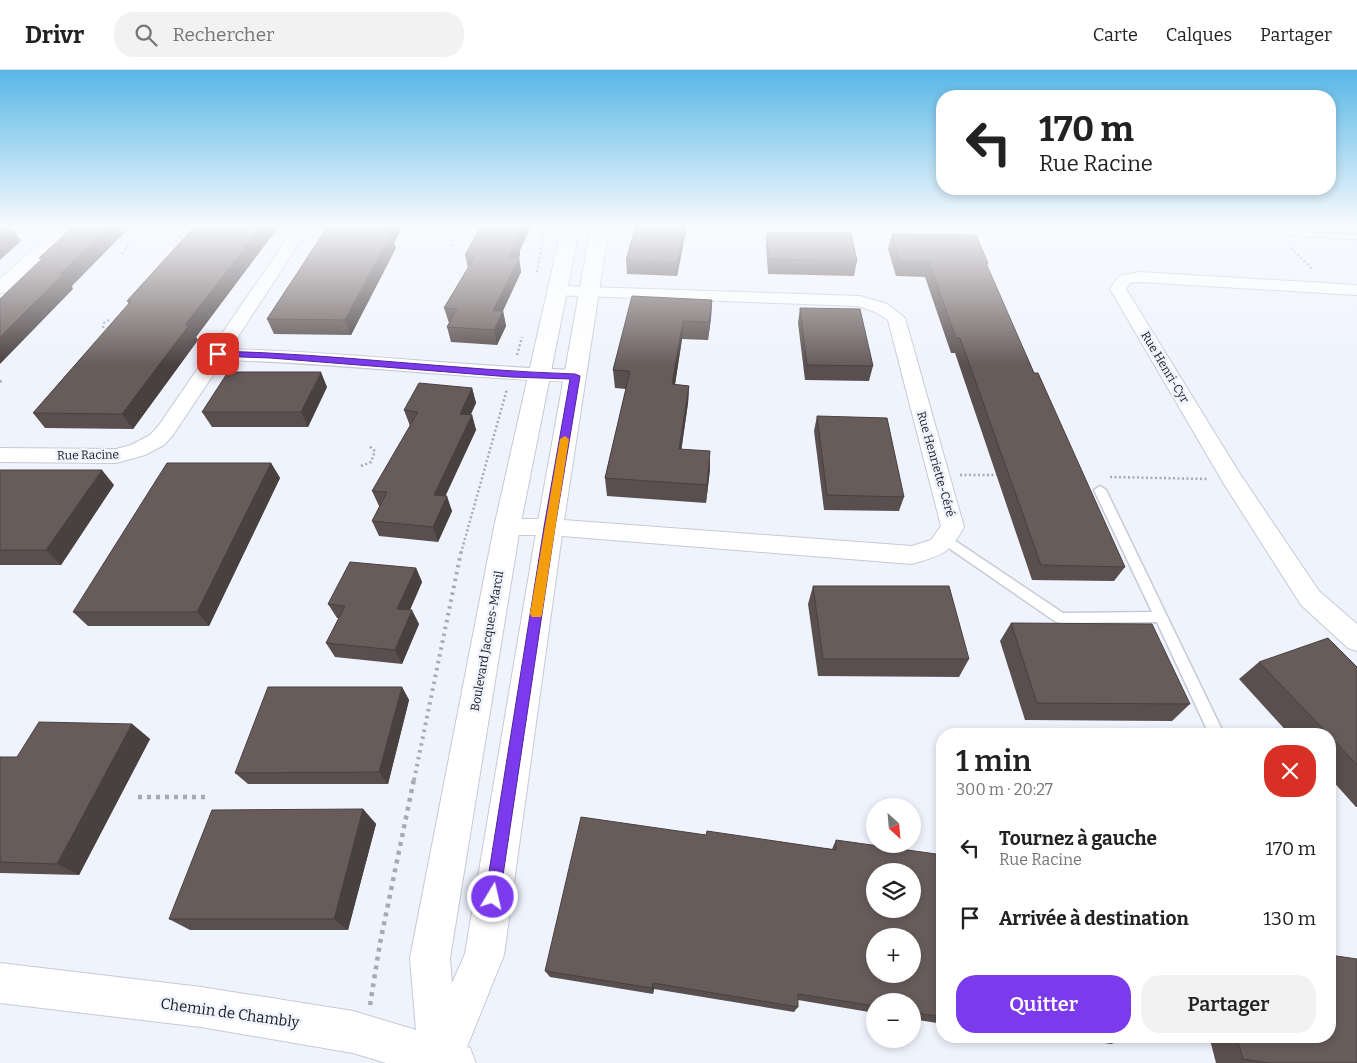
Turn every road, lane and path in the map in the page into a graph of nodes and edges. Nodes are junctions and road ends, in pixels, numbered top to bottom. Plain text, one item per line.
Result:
1 (17, 272) edge
2 (272, 272) edge
3 (547, 272) edge
4 (552, 272) edge
5 (593, 272) edge
6 (1315, 272) edge
7 (1318, 275) dead end
8 (547, 285) junction
9 (0, 288) edge
10 (1357, 290) edge
11 (590, 293) junction
12 (109, 320) dead end
13 (103, 328) dead end
14 (522, 334) dead end
15 (218, 354) junction
16 (511, 375) junction
17 (540, 376) junction
18 (575, 376) junction
19 (369, 446) dead end
20 (0, 455) edge
21 (361, 466) dead end
22 (938, 474) junction
23 (1005, 475) edge
24 (1103, 477) dead end
25 (1232, 479) junction
26 (1100, 490) dead end
27 (506, 527) junction
28 (550, 527) junction
29 (944, 539) junction
30 (1161, 617) junction
31 (1357, 640) edge
32 (1214, 728) edge
33 (138, 797) dead end
34 (206, 797) dead end
35 (0, 983) edge
36 (366, 1036) junction
37 (445, 1062) edge

1 - 9 street
2 - 15 street, Rue Racine
3 - 8 path
4 - 8 street, Boulevard Jacques-Marcil
5 - 11 street
6 - 7 path
8 - 11 street, Rue Henriette-Céré
8 - 17 street, Boulevard Jacques-Marcil
10 - 25 street, Rue Henri-Cyr
11 - 18 street
11 - 22 street, Rue Henriette-Céré
12 - 13 path
14 - 16 path
15 - 16 street
15 - 20 street, Rue Racine
16 - 17 street
16 - 36 path
17 - 18 street
17 - 27 street, Boulevard Jacques-Marcil
18 - 28 street
19 - 21 path
22 - 23 path
22 - 29 street, Rue Henriette-Céré
24 - 25 path
25 - 31 street, Rue Henri-Cyr
26 - 30 lane
27 - 28 street
27 - 37 street, Boulevard Jacques-Marcil
28 - 29 street
28 - 37 street
29 - 30 lane
30 - 32 lane
33 - 34 path
35 - 36 street, Chemin de Chambly
36 - 37 street, Chemin de Chambly

